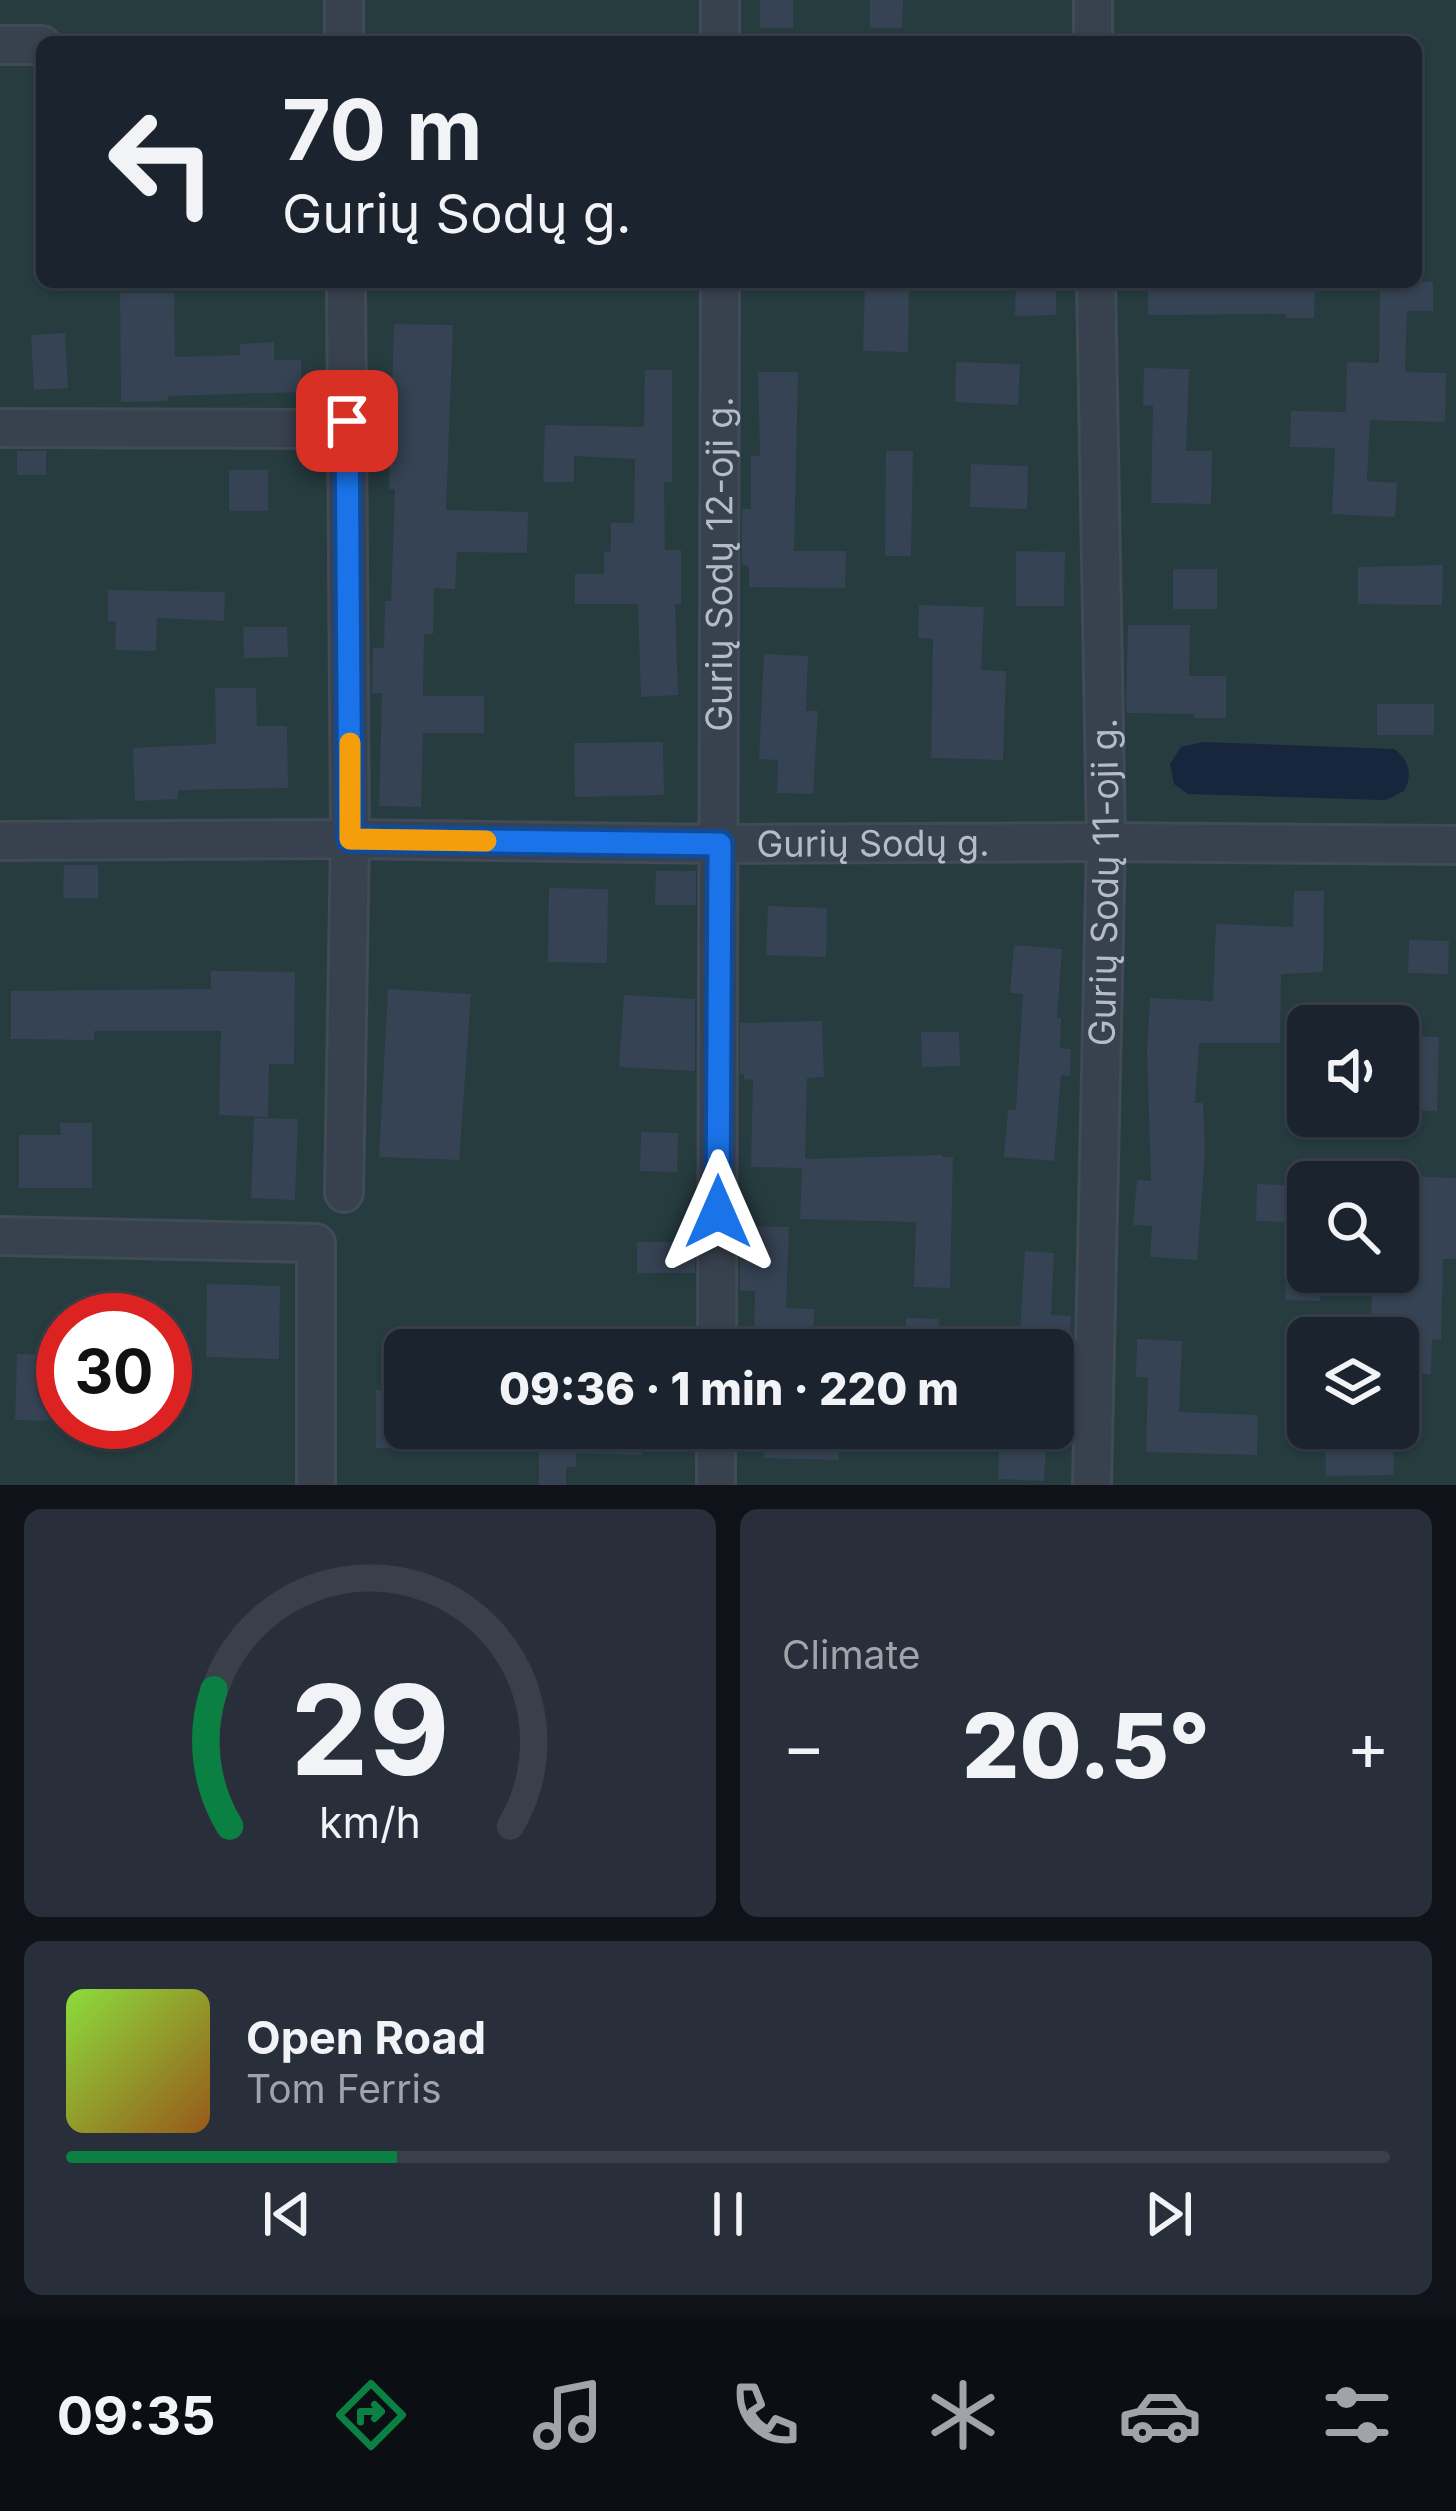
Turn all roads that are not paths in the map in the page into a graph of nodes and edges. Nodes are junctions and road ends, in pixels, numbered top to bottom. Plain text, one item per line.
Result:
1 (344, 0) edge
2 (720, 0) edge
3 (1093, 0) edge
4 (344, 36) edge
5 (720, 36) edge
6 (1093, 36) edge
7 (0, 45) edge
8 (36, 45) edge
9 (346, 288) edge
10 (720, 288) edge
11 (1096, 288) edge
12 (0, 428) edge
13 (317, 428) dead end
14 (350, 839) junction
15 (0, 841) edge
16 (1106, 842) junction
17 (720, 844) junction
18 (1456, 845) edge
19 (344, 1193) dead end
20 (0, 1237) edge
21 (717, 1329) edge
22 (716, 1449) edge
23 (316, 1485) edge
24 (716, 1485) edge
25 (1093, 1485) edge

1 - 4 street
2 - 5 street
3 - 6 street
7 - 8 street
9 - 14 street
10 - 17 street, Gurių Sodų 12-oji g.
11 - 16 street, Gurių Sodų 11-oji g.
12 - 13 street
14 - 15 street, Gurių Sodų g.
14 - 17 street, Gurių Sodų g.
14 - 19 street
16 - 17 street, Gurių Sodų g.
16 - 18 street, Gurių Sodų g.
16 - 25 street, Gurių Sodų 11-oji g.
17 - 21 street, Gurių Sodų 12-oji g.
20 - 23 street
22 - 24 street

